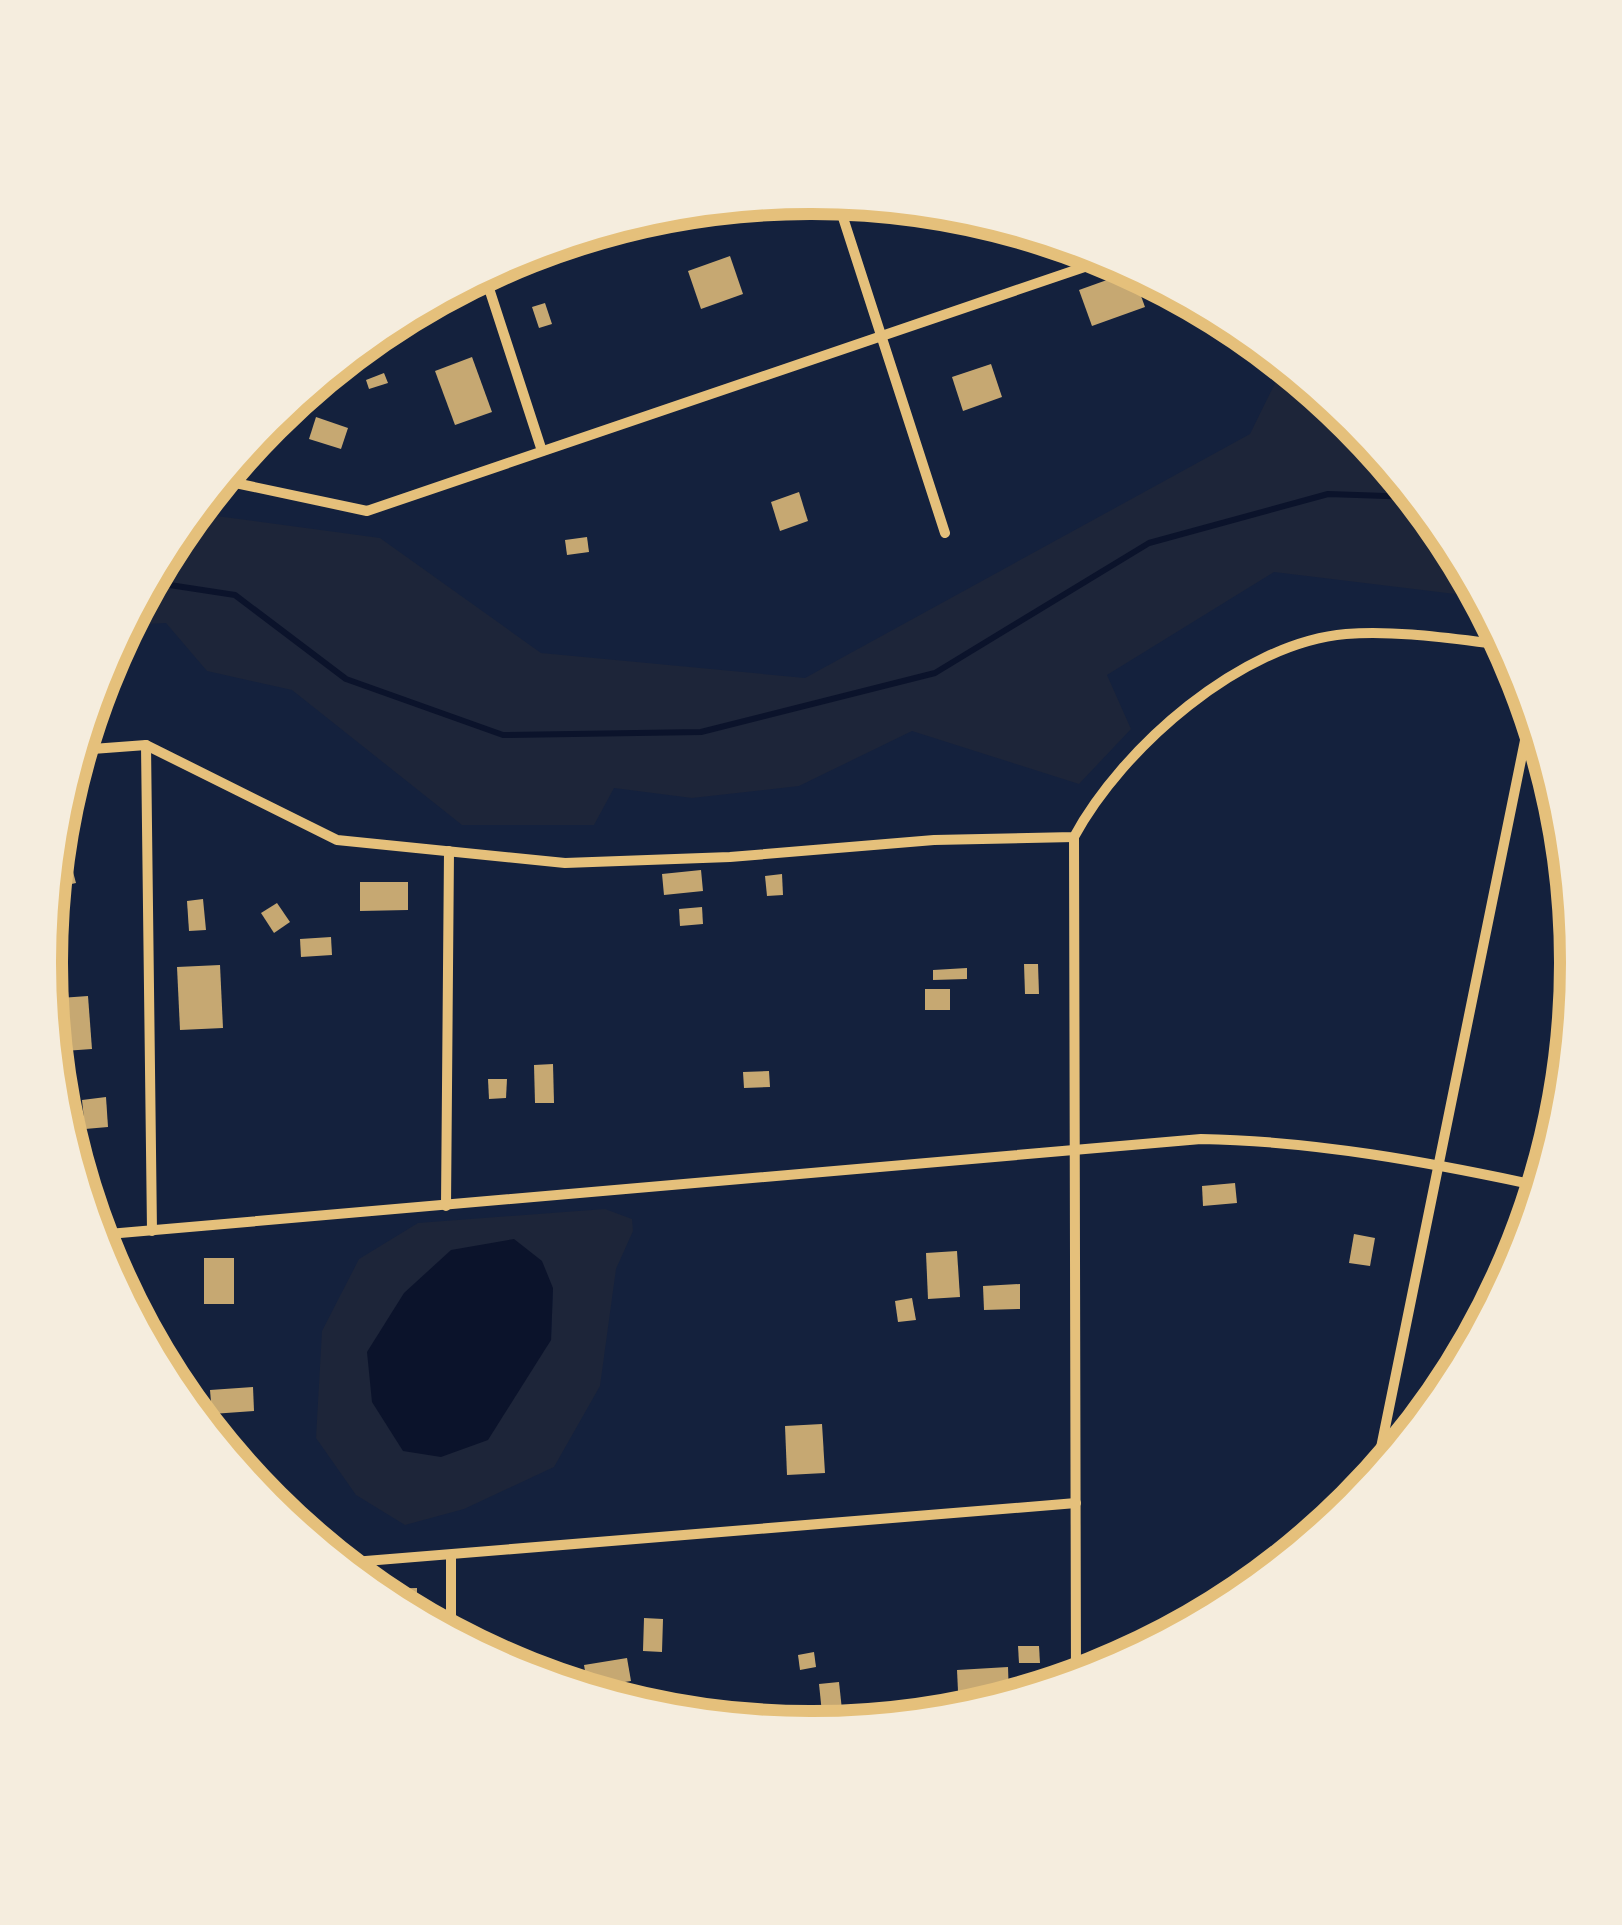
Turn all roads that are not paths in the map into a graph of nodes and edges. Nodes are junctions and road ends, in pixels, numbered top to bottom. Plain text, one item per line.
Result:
1 (842, 215) edge
2 (1086, 267) edge
3 (489, 287) edge
4 (882, 336) junction
5 (542, 451) junction
6 (236, 483) edge
7 (946, 533) dead end
8 (1488, 644) edge
9 (1525, 739) edge
10 (146, 745) junction
11 (94, 749) edge
12 (1074, 837) junction
13 (450, 851) junction
14 (1077, 1151) junction
15 (1436, 1164) junction
16 (1526, 1183) edge
17 (446, 1206) junction
18 (152, 1230) junction
19 (113, 1234) edge
20 (1381, 1448) edge
21 (1076, 1503) junction
22 (450, 1555) junction
23 (363, 1561) edge
24 (450, 1618) edge
25 (1076, 1662) edge

1 - 4 street
2 - 4 street
3 - 5 street
4 - 5 street
4 - 7 street
5 - 6 street
8 - 12 street
9 - 15 street
10 - 11 street
10 - 13 street
10 - 18 street
12 - 13 street
12 - 14 street
13 - 17 street
14 - 15 street
14 - 17 street
14 - 21 street
15 - 16 street
15 - 20 street
17 - 18 street
18 - 19 street
21 - 22 street
21 - 25 street
22 - 23 street
22 - 24 street

